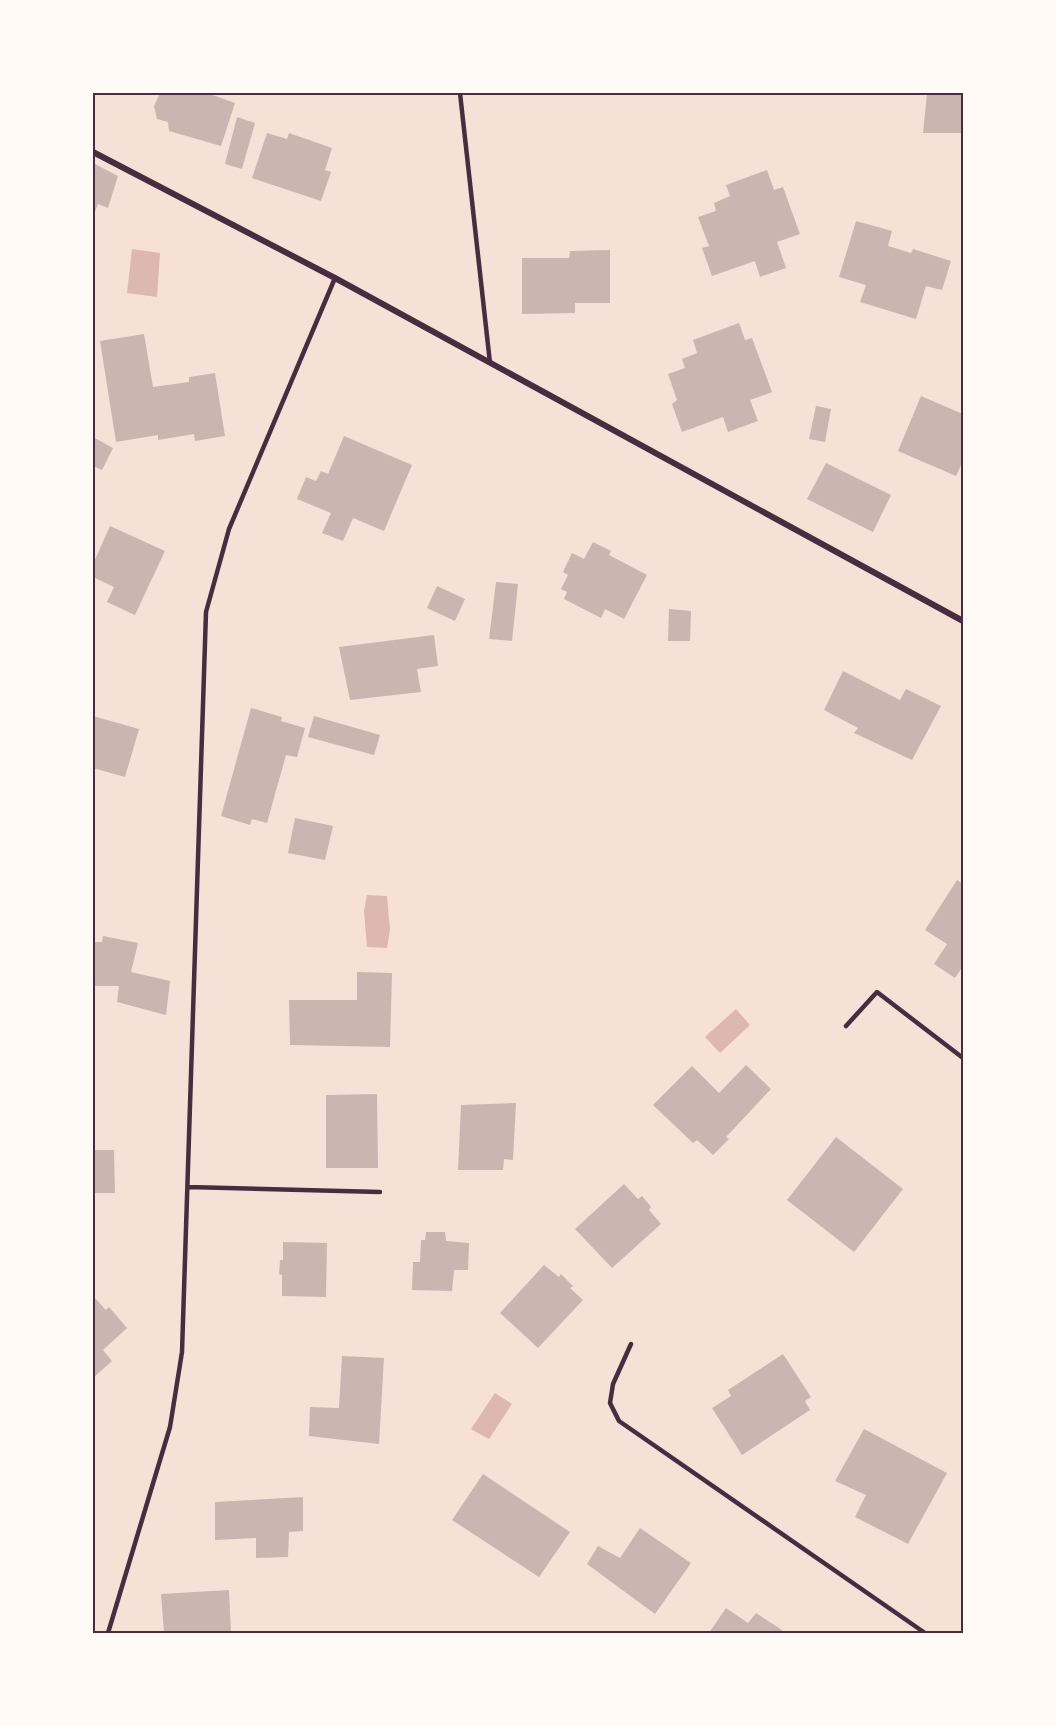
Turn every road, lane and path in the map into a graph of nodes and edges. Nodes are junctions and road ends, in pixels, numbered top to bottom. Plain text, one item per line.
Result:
1 (460, 93) edge
2 (93, 152) edge
3 (335, 278) junction
4 (490, 363) junction
5 (963, 621) edge
6 (846, 1026) dead end
7 (963, 1058) edge
8 (188, 1187) junction
9 (380, 1192) dead end
10 (632, 1344) dead end
11 (108, 1633) edge
12 (925, 1633) edge

1 - 4 lane
2 - 3 street
3 - 4 street
3 - 8 lane
4 - 5 street
6 - 7 lane
8 - 9 lane
8 - 11 lane
10 - 12 lane

